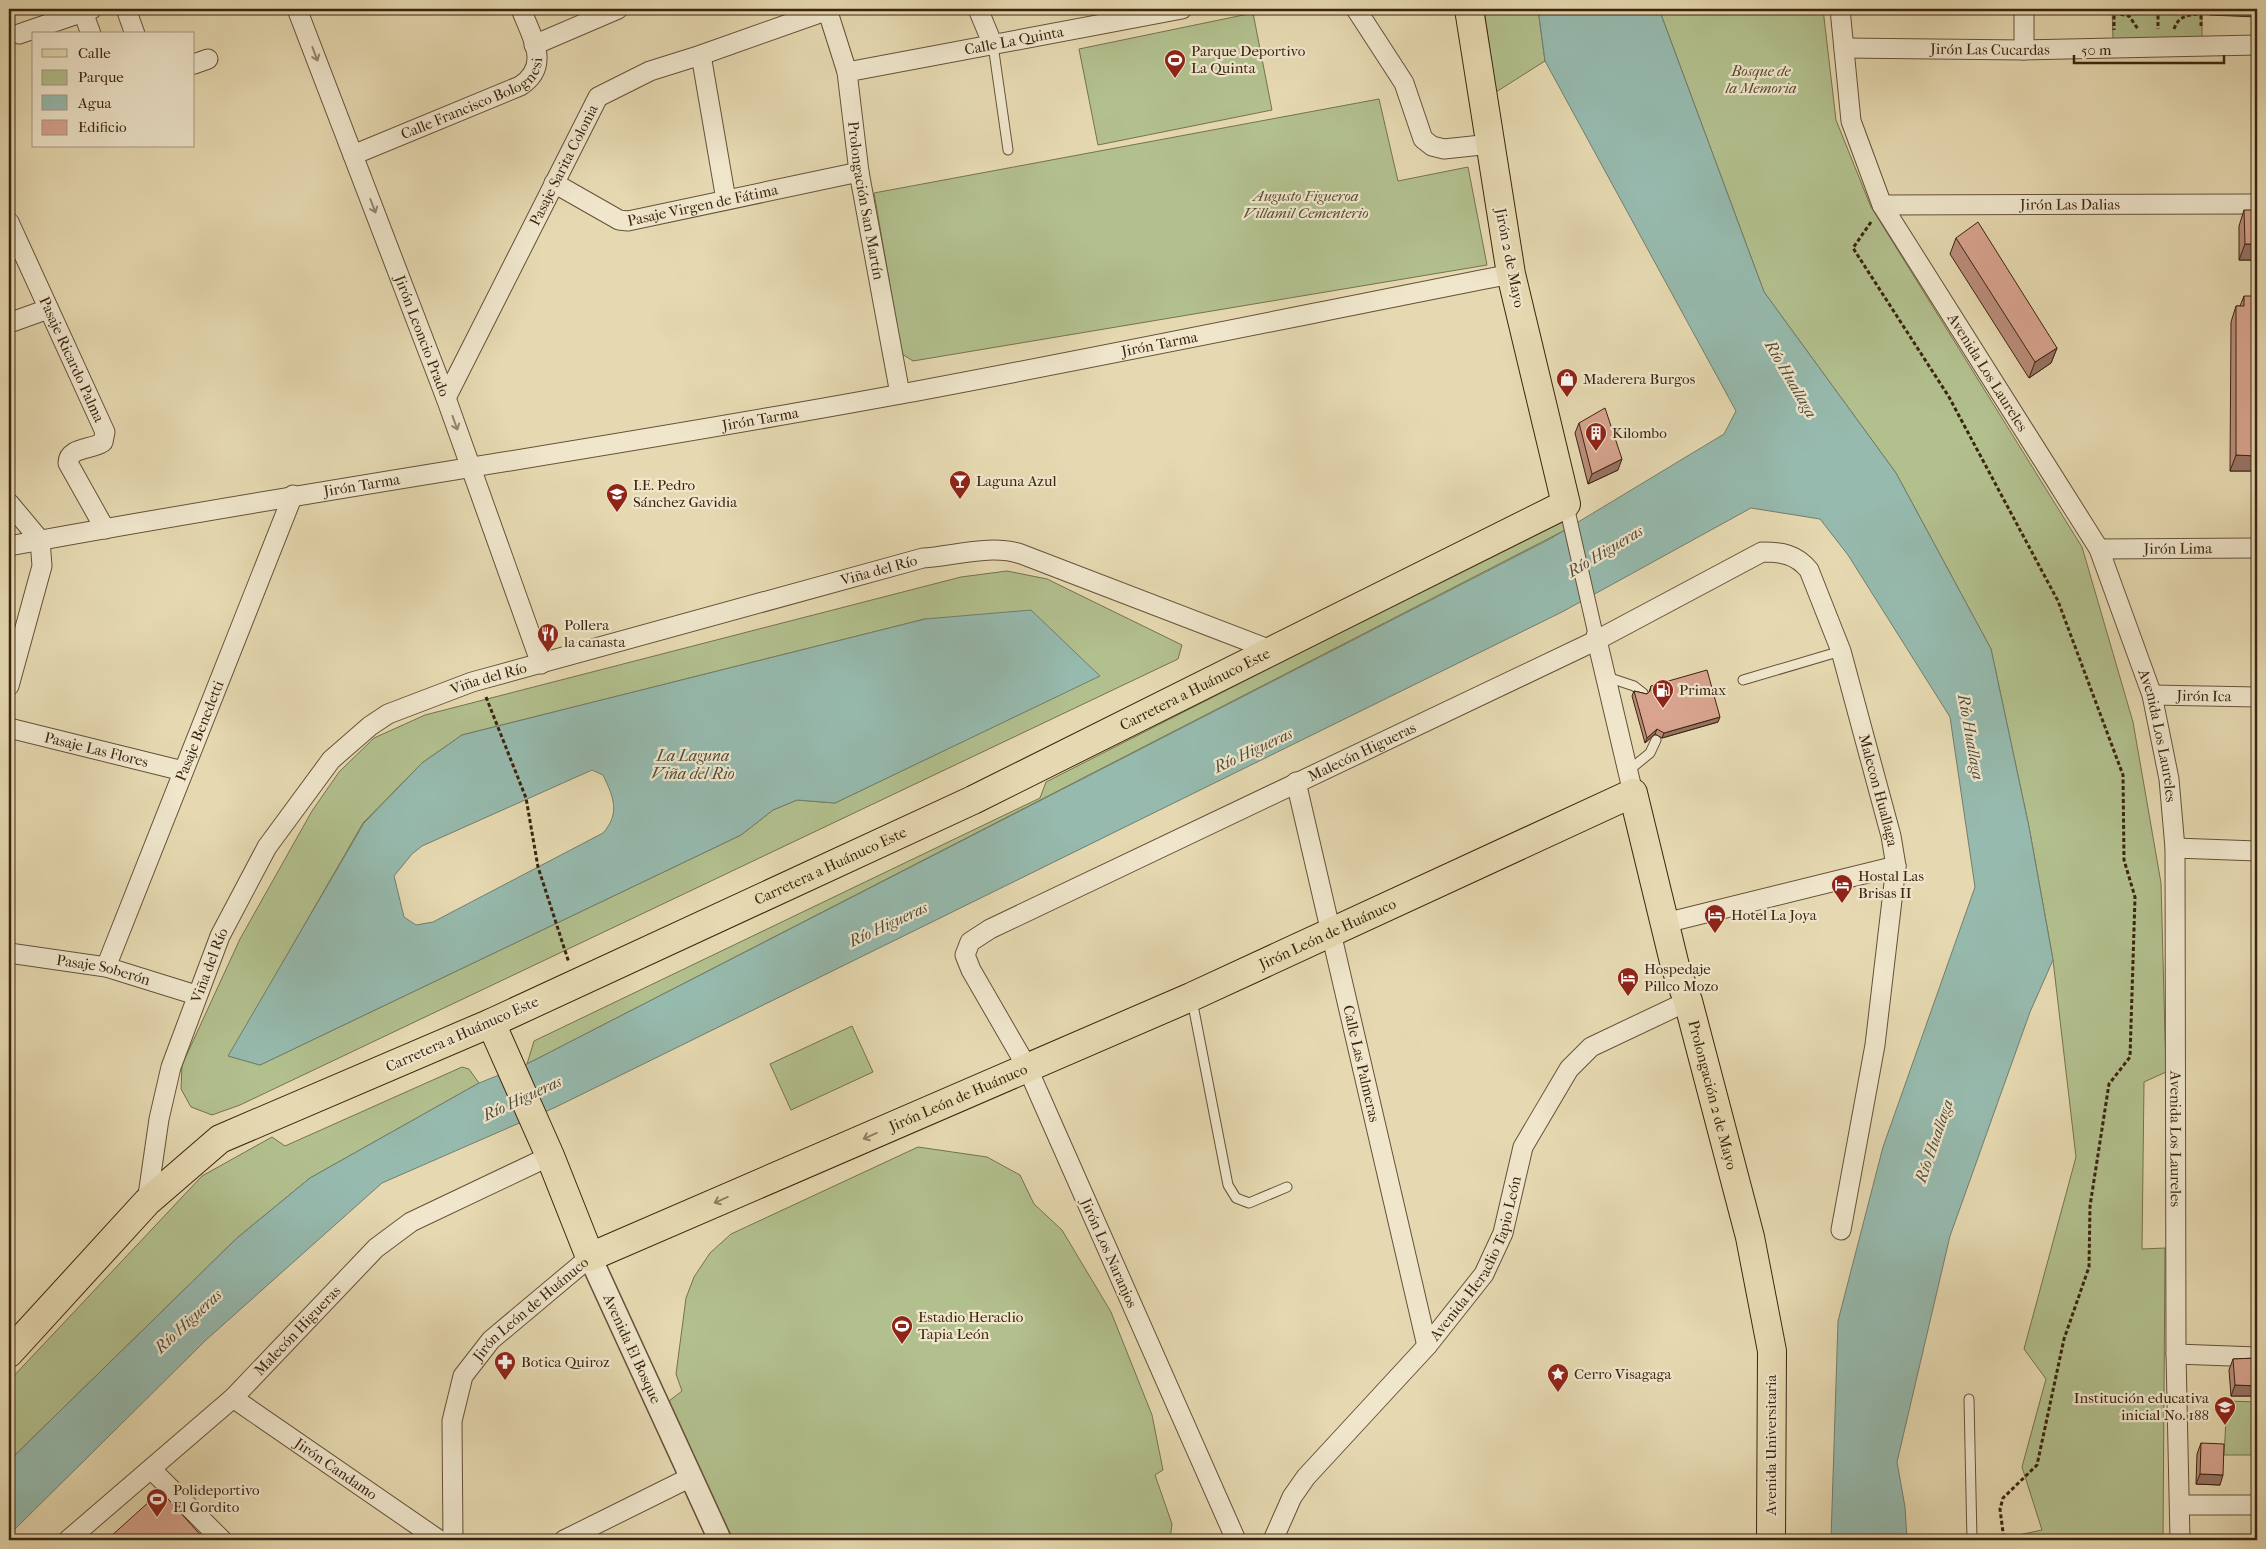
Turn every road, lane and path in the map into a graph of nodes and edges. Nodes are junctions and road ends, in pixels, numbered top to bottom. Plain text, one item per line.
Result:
1 (126, 9) edge
2 (297, 9) edge
3 (521, 9) edge
4 (618, 9) edge
5 (827, 9) edge
6 (978, 9) edge
7 (1182, 9) edge
8 (1356, 9) edge
9 (1469, 9) edge
10 (1840, 9) edge
11 (2024, 9) edge
12 (2158, 9) edge
13 (88, 10) edge
14 (1148, 12) edge
15 (2114, 13) dead end
16 (2201, 14) dead end
17 (92, 32) edge
18 (134, 32) edge
19 (19, 34) dead end
20 (2138, 35) dead end
21 (2158, 35) dead end
22 (2175, 35) dead end
23 (534, 45) junction
24 (993, 45) junction
25 (2257, 45) edge
26 (1844, 48) junction
27 (2024, 50) junction
28 (701, 55) junction
29 (847, 72) junction
30 (1490, 144) junction
31 (1008, 150) dead end
32 (353, 155) junction
33 (859, 172) junction
34 (554, 183) junction
35 (726, 200) junction
36 (2257, 204) edge
37 (1882, 205) junction
38 (9, 222) edge
39 (1511, 274) junction
40 (48, 309) junction
41 (9, 323) edge
42 (900, 394) junction
43 (446, 398) junction
44 (472, 468) junction
45 (294, 495) junction
46 (9, 503) edge
47 (1568, 513) junction
48 (105, 529) junction
49 (40, 540) junction
50 (9, 546) edge
51 (2257, 548) edge
52 (2099, 549) junction
53 (1782, 552) joint
54 (1596, 636) junction
55 (1271, 650) junction
56 (1841, 651) junction
57 (541, 664) junction
58 (1605, 677) junction
59 (480, 680) junction
60 (1743, 680) dead end
61 (9, 686) edge
62 (1642, 693) edge
63 (2152, 695) junction
64 (2257, 696) edge
65 (9, 728) edge
66 (1656, 740) dead end
67 (183, 771) junction
68 (1296, 782) junction
69 (1630, 782) junction
70 (2176, 848) junction
71 (2257, 850) edge
72 (1896, 866) junction
73 (1664, 923) junction
74 (1333, 933) junction
75 (9, 953) edge
76 (106, 967) junction
77 (972, 970) joint
78 (575, 983) junction
79 (196, 995) junction
80 (1191, 997) junction
81 (1688, 1001) junction
82 (491, 1023) junction
83 (1027, 1067) junction
84 (546, 1146) junction
85 (1287, 1187) dead end
86 (148, 1202) junction
87 (1841, 1230) dead end
88 (590, 1258) junction
89 (1427, 1346) junction
90 (1772, 1351) joint
91 (9, 1353) edge
92 (2176, 1354) junction
93 (2257, 1357) edge
94 (233, 1398) junction
95 (1969, 1399) dead end
96 (152, 1470) junction
97 (692, 1477) junction
98 (2180, 1505) junction
99 (2257, 1505) edge
100 (68, 1540) edge
101 (222, 1540) edge
102 (439, 1540) edge
103 (454, 1540) edge
104 (564, 1540) edge
105 (720, 1540) edge
106 (1236, 1540) edge
107 (1273, 1540) edge
108 (1771, 1540) edge
109 (1972, 1540) edge
110 (2004, 1540) edge
111 (2180, 1540) edge

1 - 18 street
2 -> 32 street, Jirón Leoncio Prado
3 - 23 street, Calle Francisco Bolognesi
4 - 23 street
5 - 28 street, Pasaje Sarita Colonia
5 - 29 street, Prolongación San Martín
6 - 24 street
7 - 14 street, Calle La Quinta
8 - 30 street
9 - 30 main road, Jirón 2 de Mayo
10 - 26 street, Avenida Los Laureles
11 - 27 street
12 - 21 path
13 - 17 street
13 - 19 street
14 - 24 street, Calle La Quinta
15 - 20 path
16 - 22 path
23 - 32 street, Calle Francisco Bolognesi
24 - 29 street, Calle La Quinta
24 - 31 lane
25 - 27 street, Jirón Las Cucardas
26 - 27 street, Jirón Las Cucardas
26 - 37 street, Avenida Los Laureles
28 - 34 street, Pasaje Sarita Colonia
28 - 35 street
29 - 33 street, Prolongación San Martín
30 - 39 main road, Jirón 2 de Mayo
32 -> 43 street, Jirón Leoncio Prado
33 - 35 street, Pasaje Virgen de Fátima
33 - 42 street, Prolongación San Martín
34 - 35 street, Pasaje Virgen de Fátima
34 - 43 street, Pasaje Sarita Colonia
36 - 37 street, Jirón Las Dalias
37 - 52 street, Avenida Los Laureles
37 - 110 path
38 - 40 street, Pasaje Ricardo Palma
39 - 42 street, Jirón Tarma
39 - 47 main road, Jirón 2 de Mayo
40 - 41 street
40 - 48 street, Pasaje Ricardo Palma
42 - 44 street, Jirón Tarma
43 -> 44 street, Jirón Leoncio Prado
44 - 45 street, Jirón Tarma
44 - 57 street, Jirón Leoncio Prado
45 - 48 street, Jirón Tarma
45 - 67 street, Pasaje Benedetti
46 - 49 street
47 - 54 street
47 - 55 main road, Carretera a Huánuco Este
48 - 49 street, Jirón Tarma
49 - 50 street, Jirón Tarma
49 - 61 street
51 - 52 street, Jirón Lima
52 - 63 street, Avenida Los Laureles
53 - 54 street, Malecón Higueras
53 - 56 street, Malecon Huallaga
54 - 58 street, Prolongación 2 de Mayo
54 - 68 street, Malecón Higueras
55 - 57 street, Viña del Río
55 - 78 main road, Carretera a Huánuco Este
56 - 60 lane
56 - 72 street, Malecon Huallaga
57 - 59 street, Viña del Río
58 - 62 lane
58 - 69 street, Prolongación 2 de Mayo
59 - 78 path
59 - 79 street, Viña del Río
63 - 64 street, Jirón Ica
63 - 70 street, Avenida Los Laureles
65 - 67 street, Pasaje Las Flores
66 - 69 lane
67 - 76 street, Pasaje Benedetti
68 - 74 street, Calle Las Palmeras
68 - 77 street, Malecón Higueras
69 - 73 main road, Prolongación 2 de Mayo
69 - 74 main road, Jirón León de Huánuco
70 - 71 street
70 - 92 street, Avenida Los Laureles
72 - 73 street
72 - 87 street, Malecon Huallaga
73 - 81 main road, Prolongación 2 de Mayo
74 - 80 main road, Jirón León de Huánuco
74 - 89 street, Calle Las Palmeras
75 - 76 street, Pasaje Soberón
76 - 79 street, Pasaje Soberón
77 - 83 street, Jirón Los Naranjos
78 - 82 main road, Carretera a Huánuco Este
79 - 86 street, Viña del Río
80 - 83 main road, Jirón León de Huánuco
80 - 85 lane
81 - 89 street, Avenida Heraclio Tapio León
81 - 90 main road, Prolongación 2 de Mayo
82 - 84 main road, Avenida El Bosque
82 - 86 main road, Carretera a Huánuco Este
83 -> 88 main road, Jirón León de Huánuco
83 - 106 street, Jirón Los Naranjos
84 - 88 main road, Avenida El Bosque
84 - 94 street, Malecón Higueras
86 - 91 main road, Carretera a Huánuco Este
88 - 97 street, Avenida El Bosque
88 - 103 street, Jirón León de Huánuco
89 - 107 street, Avenida Heraclio Tapio León
90 - 108 main road, Avenida Universitaria
92 - 93 street
92 - 98 street, Avenida Los Laureles
94 - 96 street, Malecón Higueras
94 - 102 street, Jirón Candamo
95 - 109 lane
96 - 100 street, Malecón Higueras
96 - 101 street
97 - 104 street
97 - 105 street, Avenida El Bosque
98 - 99 street
98 - 111 street, Avenida Los Laureles

